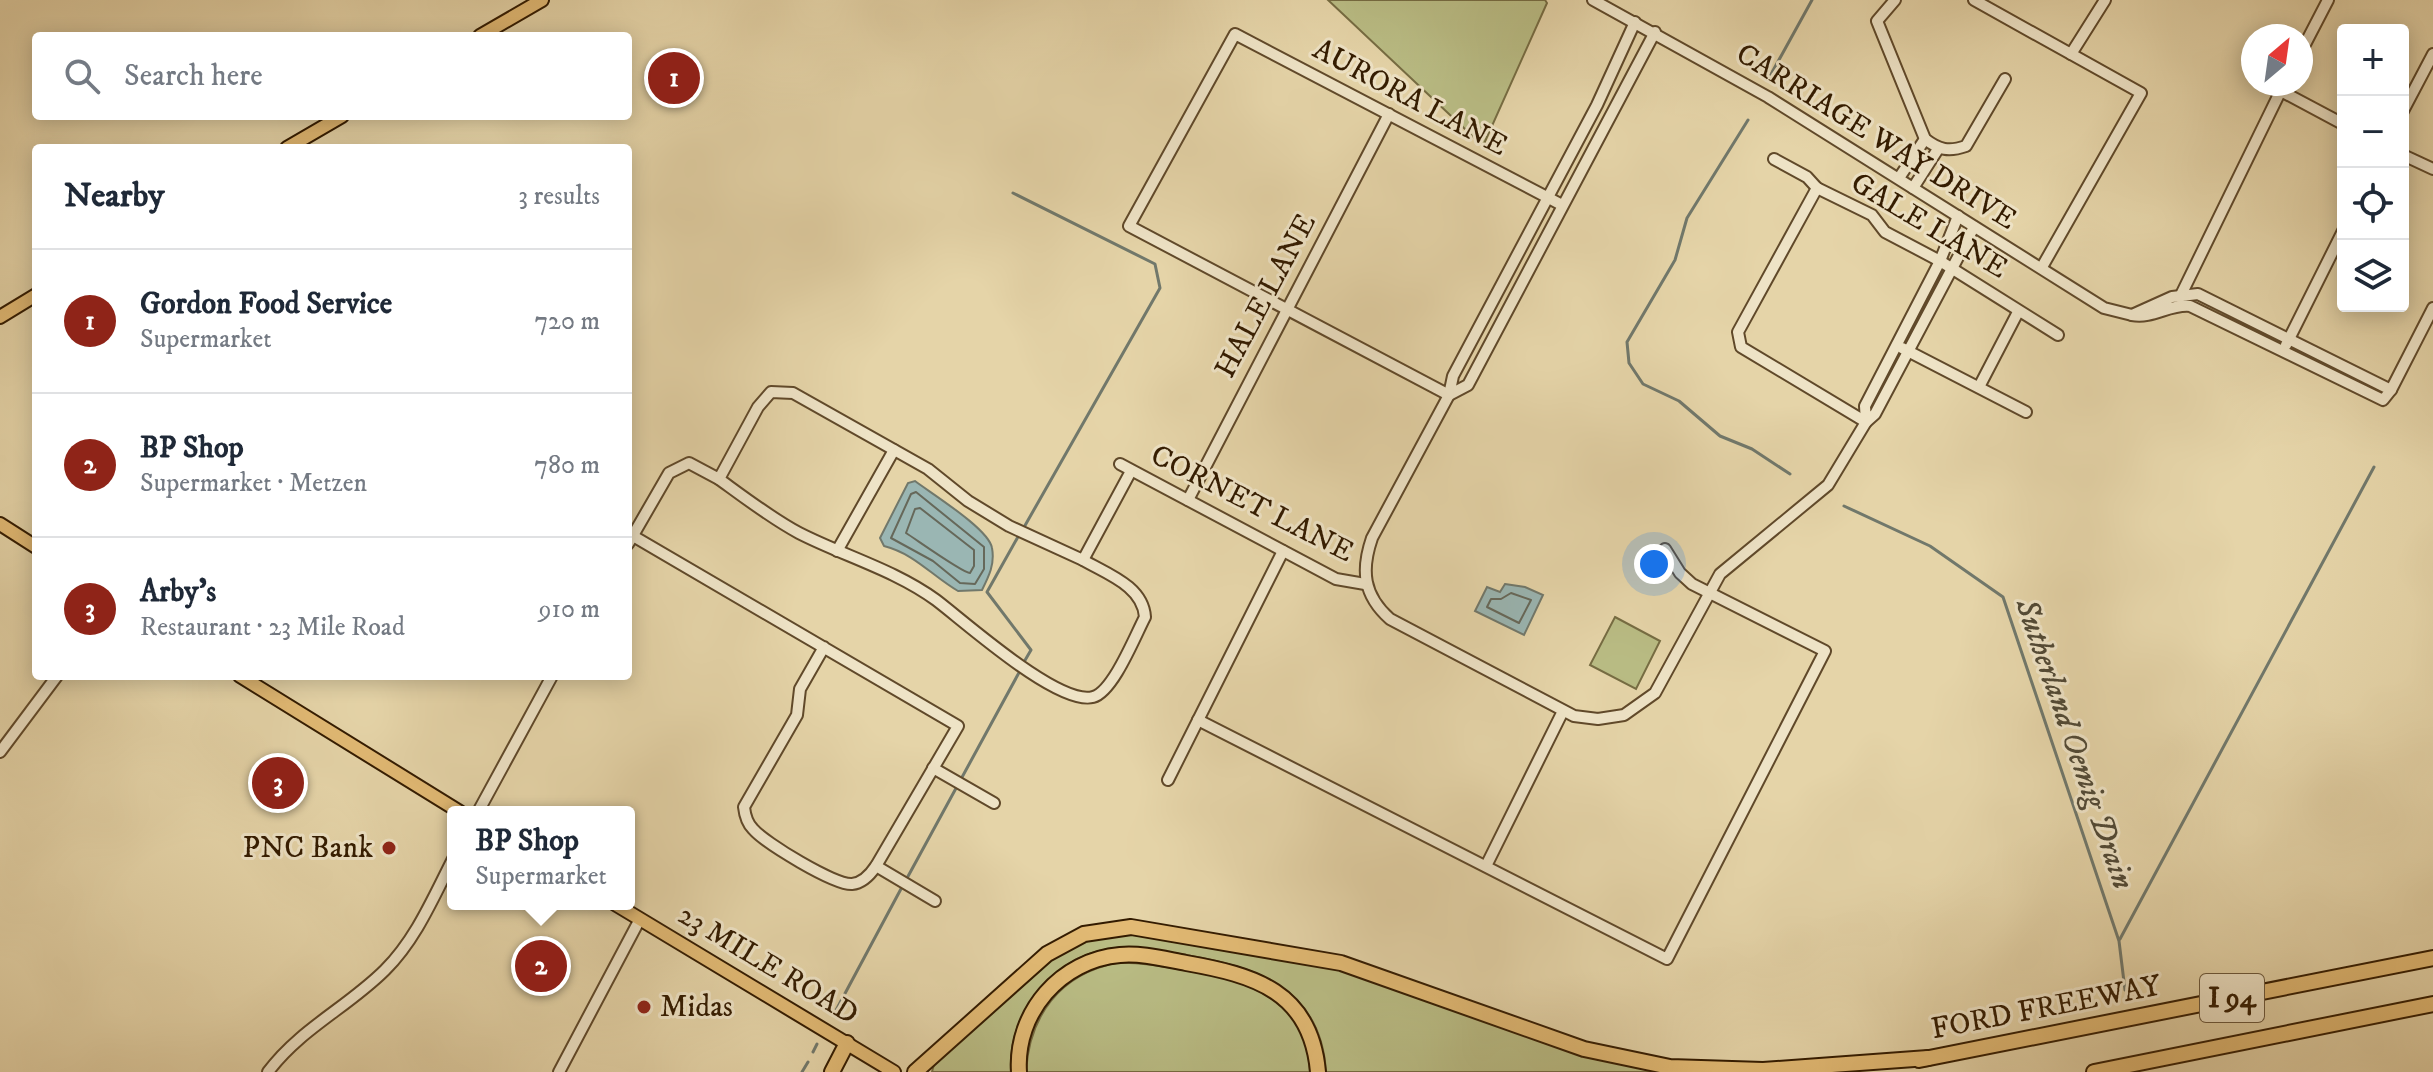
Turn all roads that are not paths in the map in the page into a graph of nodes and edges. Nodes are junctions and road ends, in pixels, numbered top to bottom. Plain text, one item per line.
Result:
1 (542, 0) edge
2 (1593, 0) edge
3 (1895, 0) edge
4 (1974, 0) edge
5 (2105, 0) edge
6 (2328, 0) edge
7 (1635, 22) junction
8 (2313, 29) edge
9 (487, 32) edge
10 (1655, 32) junction
11 (2071, 54) junction
12 (2433, 54) edge
13 (2005, 79) dead end
14 (2279, 96) edge
15 (2298, 96) edge
16 (2409, 100) edge
17 (1389, 114) junction
18 (335, 120) edge
19 (2337, 120) edge
20 (1925, 139) junction
21 (294, 144) edge
22 (1938, 149) junction
23 (2409, 158) edge
24 (1774, 159) dead end
25 (2433, 169) edge
26 (1899, 178) junction
27 (1817, 188) junction
28 (1913, 188) junction
29 (1549, 198) junction
30 (1562, 205) junction
31 (1958, 216) junction
32 (1974, 227) junction
33 (2338, 240) edge
34 (1945, 264) junction
35 (2042, 267) junction
36 (32, 297) edge
37 (2180, 300) junction
38 (1287, 306) junction
39 (2433, 308) edge
40 (2018, 312) junction
41 (0, 317) edge
42 (2058, 335) dead end
43 (1897, 345) junction
44 (2286, 345) junction
45 (1908, 350) junction
46 (1979, 387) junction
47 (1449, 395) junction
48 (2026, 412) dead end
49 (1866, 422) junction
50 (894, 450) junction
51 (1120, 464) dead end
52 (1131, 471) junction
53 (719, 479) junction
54 (1188, 500) junction
55 (0, 524) edge
56 (632, 537) edge
57 (632, 541) edge
58 (32, 544) edge
59 (1665, 549) dead end
60 (837, 551) junction
61 (1283, 551) junction
62 (1083, 560) junction
63 (1365, 584) junction
64 (1709, 593) junction
65 (824, 647) junction
66 (54, 680) edge
67 (246, 680) edge
68 (550, 680) edge
69 (1563, 711) junction
70 (1198, 720) junction
71 (0, 752) edge
72 (933, 768) junction
73 (1168, 780) dead end
74 (994, 803) dead end
75 (450, 806) edge
76 (481, 806) edge
77 (876, 866) junction
78 (1486, 866) junction
79 (447, 871) edge
80 (935, 901) dead end
81 (625, 910) edge
82 (640, 919) junction
83 (2433, 958) edge
84 (2433, 1004) edge
85 (847, 1043) junction
86 (1928, 1058) junction
87 (268, 1072) edge
88 (559, 1072) edge
89 (832, 1072) edge
90 (894, 1072) edge
91 (915, 1072) edge
92 (1019, 1072) edge
93 (1318, 1072) edge
94 (1858, 1072) edge
95 (2094, 1072) edge

1 - 9 main road
2 - 7 street, CARRIAGE WAY DRIVE
3 - 20 street
4 - 11 street
5 - 11 street
6 - 8 street
7 - 10 street, CARRIAGE WAY DRIVE
7 - 29 street
10 - 26 street, CARRIAGE WAY DRIVE
10 - 30 street
11 - 35 street
12 - 16 street
13 - 22 street
14 - 37 street
15 - 19 street
17 - 29 street, AURORA LANE
17 - 38 street, HALE LANE
17 - 38 street, AURORA LANE
18 - 21 main road
20 - 22 street
20 - 26 street
22 - 28 street
23 - 25 street
24 - 27 street, GALE LANE
26 - 28 street, CARRIAGE WAY DRIVE
27 - 34 street, GALE LANE
27 - 49 street
28 - 31 street, CARRIAGE WAY DRIVE
29 - 30 street, AURORA LANE
29 - 47 street
30 - 47 street
31 - 32 street, CARRIAGE WAY DRIVE
31 - 34 street
32 - 34 street
32 - 35 street, CARRIAGE WAY DRIVE
33 - 44 street
34 - 40 street, GALE LANE
34 - 43 street
34 - 45 street
35 - 37 street, CARRIAGE WAY DRIVE
36 - 41 main road
37 - 44 street
38 - 47 street
38 - 54 street, HALE LANE
39 - 44 street
40 - 42 street, GALE LANE
40 - 46 street
43 - 45 street
43 - 49 street
45 - 46 street
45 - 49 street
46 - 48 street
47 - 63 street
49 - 64 street
50 - 53 street
50 - 60 street
50 - 62 street
51 - 52 street, CORNET LANE
52 - 54 street, CORNET LANE
52 - 62 street
53 - 56 street
53 - 60 street
54 - 61 street, CORNET LANE
55 - 58 main road
57 - 65 street
59 - 64 street
60 - 62 street
61 - 63 street, CORNET LANE
61 - 70 street
63 - 69 street
64 - 69 street
64 - 78 street
65 - 72 street
65 - 77 street
66 - 71 street
67 - 75 main road
68 - 76 street
69 - 78 street
70 - 73 street
70 - 78 street
72 - 74 street
72 - 77 street
77 - 80 street
79 - 87 street
81 - 82 main road, 23 MILE ROAD
82 - 85 main road, 23 MILE ROAD
82 - 88 street
83 - 86 highway, FORD FREEWAY / I 94
84 - 95 highway, I 94
85 - 89 highway
85 - 90 main road, 23 MILE ROAD
86 - 91 highway
86 - 94 highway, FORD FREEWAY / I 94
92 - 93 highway

